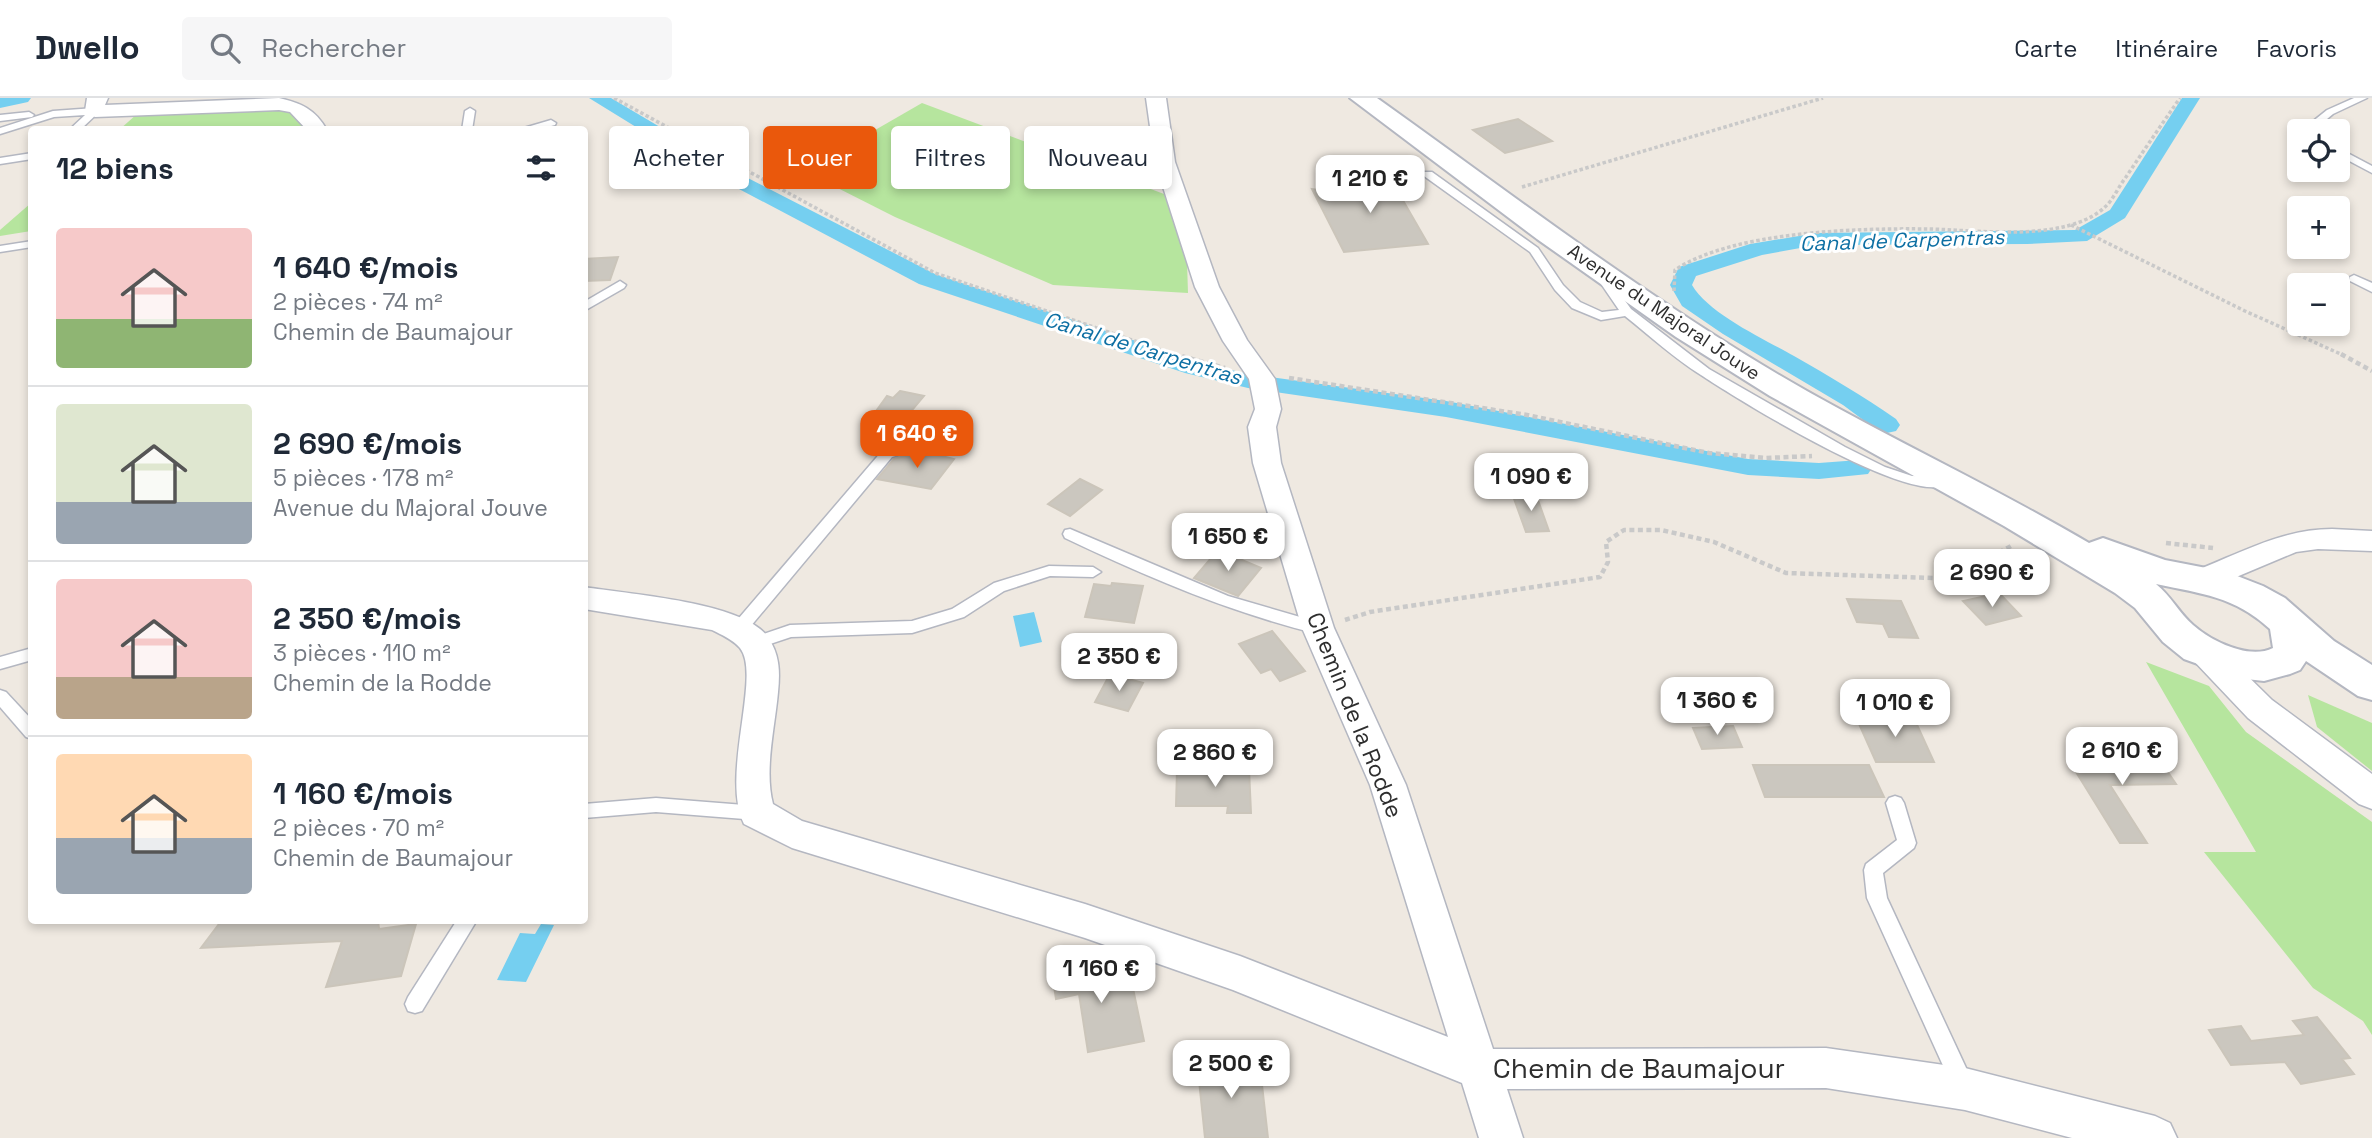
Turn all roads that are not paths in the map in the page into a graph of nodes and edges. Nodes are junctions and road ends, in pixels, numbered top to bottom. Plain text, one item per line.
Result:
1 (1156, 98) edge
2 (1362, 98) edge
3 (2362, 98) edge
4 (97, 104) edge
5 (470, 111) dead end
6 (54, 114) junction
7 (0, 118) edge
8 (2322, 119) edge
9 (551, 123) dead end
10 (78, 126) edge
11 (315, 126) edge
12 (468, 126) edge
13 (539, 126) edge
14 (0, 131) edge
15 (28, 157) edge
16 (2350, 158) edge
17 (0, 162) edge
18 (2372, 170) edge
19 (1428, 174) dead end
20 (28, 245) edge
21 (0, 249) edge
22 (1596, 268) junction
23 (2354, 279) dead end
24 (620, 285) dead end
25 (2372, 288) edge
26 (588, 305) edge
27 (1627, 312) junction
28 (948, 416) dead end
29 (1949, 483) junction
30 (1982, 499) junction
31 (1070, 534) dead end
32 (2372, 541) edge
33 (2269, 553) junction
34 (1094, 572) dead end
35 (2196, 580) junction
36 (588, 598) edge
37 (2158, 608) junction
38 (2280, 616) junction
39 (1318, 628) junction
40 (747, 636) junction
41 (2204, 652) junction
42 (28, 655) edge
43 (0, 663) edge
44 (2272, 665) junction
45 (2372, 685) edge
46 (0, 696) edge
47 (2372, 700) edge
48 (28, 728) edge
49 (2294, 736) junction
50 (2372, 794) edge
51 (1895, 803) dead end
52 (588, 811) edge
53 (757, 813) junction
54 (465, 924) edge
55 (415, 1004) dead end
56 (1478, 1069) junction
57 (1965, 1089) junction
58 (1501, 1138) edge
59 (2155, 1138) edge

1 - 39 street, Chemin de la Rodde
2 - 22 main road, Avenue du Majoral Jouve
3 - 8 lane
4 - 6 lane
4 - 10 lane
4 - 11 street
5 - 12 lane
6 - 7 lane
6 - 14 lane
9 - 13 lane
15 - 17 lane
16 - 18 lane
19 - 27 lane
20 - 21 lane
22 - 27 lane
22 - 29 main road, Avenue du Majoral Jouve
23 - 25 lane
24 - 26 lane
27 - 29 lane
28 - 40 lane
29 - 30 main road, Avenue du Majoral Jouve
30 - 35 main road, Avenue du Majoral Jouve
30 - 37 main road, Avenue du Majoral Jouve
31 - 39 lane
32 - 33 street
33 - 35 street
33 - 38 street
34 - 40 lane
35 - 37 main road
35 - 38 main road, Avenue du Majoral Jouve
36 - 40 street
37 - 41 main road, Avenue du Majoral Jouve
38 - 44 main road
38 - 45 main road, Avenue du Majoral Jouve
39 - 56 street, Chemin de la Rodde
40 - 53 street
41 - 44 main road, Avenue du Majoral Jouve
41 - 49 street
42 - 43 lane
44 - 47 main road, Avenue du Majoral Jouve
44 - 49 street
46 - 48 lane
49 - 50 street
51 - 57 lane
52 - 53 lane
53 - 56 street, Chemin de Baumajour
54 - 55 lane
56 - 57 street, Chemin de Baumajour
56 - 58 street, Chemin de la Rodde
57 - 59 street, Chemin de Baumajour

